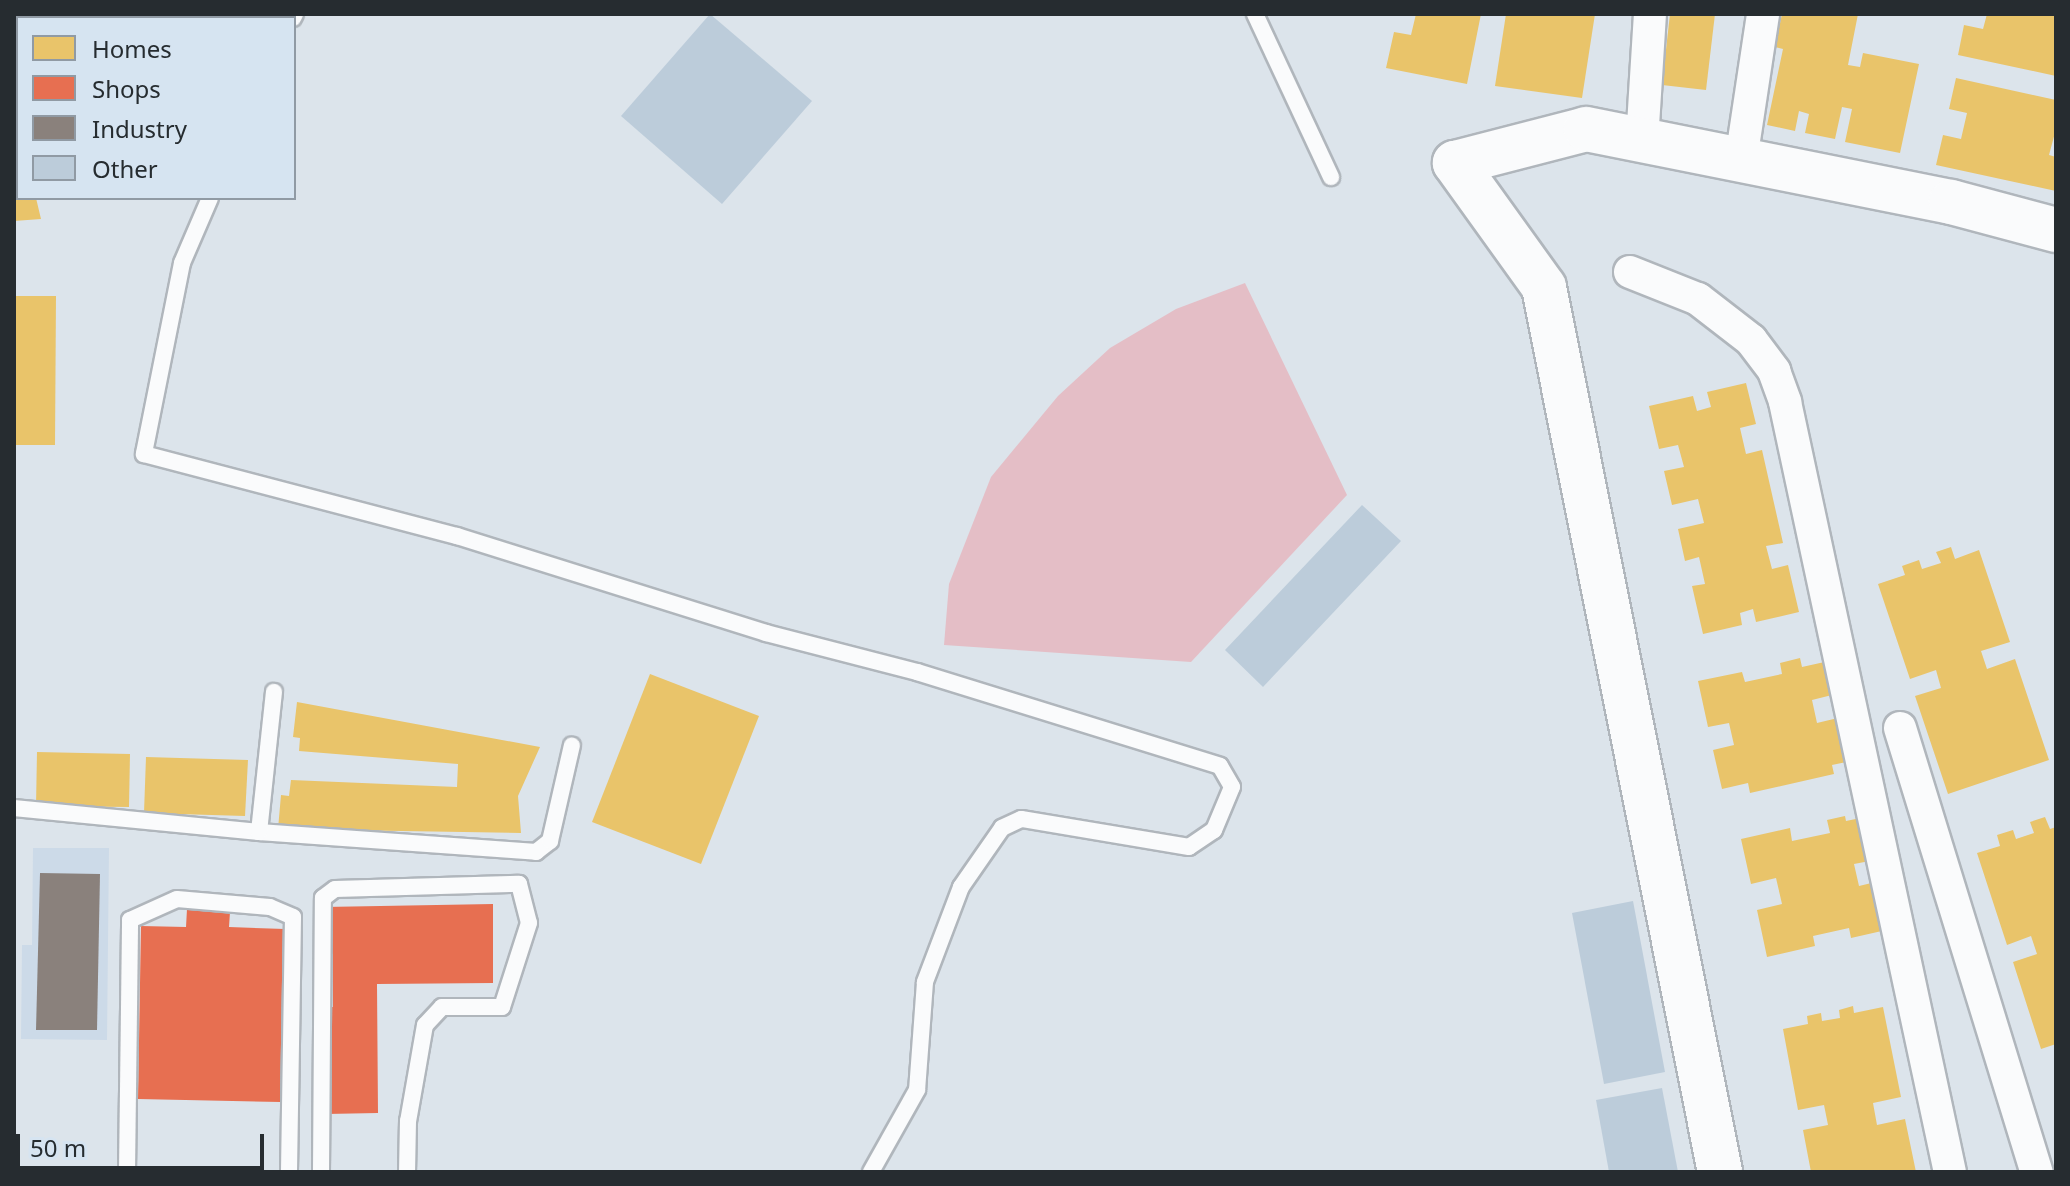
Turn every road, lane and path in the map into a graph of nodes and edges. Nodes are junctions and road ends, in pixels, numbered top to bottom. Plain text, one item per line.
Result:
1 (1255, 14) edge
2 (1650, 14) edge
3 (1763, 14) edge
4 (1642, 141) junction
5 (1741, 160) junction
6 (1331, 177) dead end
7 (209, 200) edge
8 (2056, 230) edge
9 (1630, 272) dead end
10 (274, 692) dead end
11 (1900, 728) dead end
12 (572, 745) dead end
13 (14, 808) edge
14 (259, 832) junction
15 (127, 1172) edge
16 (289, 1172) edge
17 (321, 1172) edge
18 (407, 1172) edge
19 (871, 1172) edge
20 (1720, 1172) edge
21 (1950, 1172) edge
22 (2037, 1172) edge

1 - 6 lane
2 - 4 street
3 - 5 street
4 - 5 street
4 - 20 street
5 - 8 street
7 - 19 lane
9 - 21 street
10 - 14 lane
11 - 22 street
12 - 14 lane
13 - 14 lane
15 - 16 lane
17 - 18 lane

